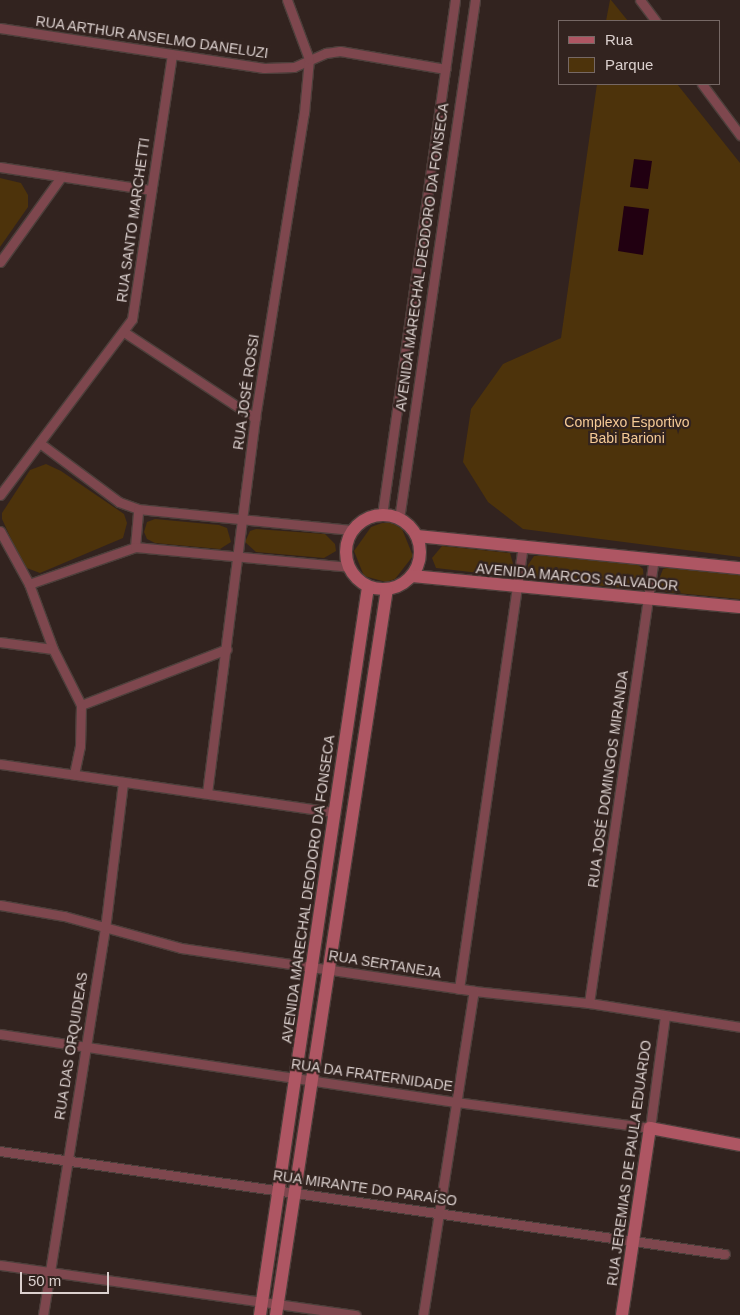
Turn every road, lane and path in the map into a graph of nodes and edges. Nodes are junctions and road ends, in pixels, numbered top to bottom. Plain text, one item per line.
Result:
1 (287, 0) edge
2 (455, 0) edge
3 (476, 0) edge
4 (640, 0) edge
5 (655, 20) edge
6 (0, 28) edge
7 (172, 56) junction
8 (309, 59) junction
9 (445, 69) junction
10 (703, 85) edge
11 (740, 136) edge
12 (0, 167) edge
13 (61, 177) junction
14 (151, 190) junction
15 (0, 262) edge
16 (124, 332) junction
17 (255, 418) junction
18 (41, 444) junction
19 (0, 495) edge
20 (138, 509) junction
21 (382, 516) junction
22 (243, 518) junction
23 (399, 519) junction
24 (354, 530) junction
25 (0, 531) edge
26 (417, 536) junction
27 (135, 547) junction
28 (523, 548) junction
29 (240, 555) junction
30 (654, 560) junction
31 (349, 567) junction
32 (740, 568) edge
33 (412, 576) junction
34 (29, 584) junction
35 (518, 586) junction
36 (368, 587) junction
37 (387, 590) junction
38 (648, 598) junction
39 (740, 607) edge
40 (0, 642) edge
41 (227, 649) junction
42 (53, 650) junction
43 (81, 705) junction
44 (0, 764) edge
45 (74, 774) junction
46 (123, 782) junction
47 (207, 793) junction
48 (334, 812) junction
49 (0, 905) edge
50 (105, 929) junction
51 (311, 966) junction
52 (328, 969) junction
53 (459, 989) junction
54 (474, 991) junction
55 (589, 1002) junction
56 (665, 1016) junction
57 (740, 1027) edge
58 (0, 1034) edge
59 (85, 1046) junction
60 (295, 1079) junction
61 (313, 1082) junction
62 (456, 1102) junction
63 (650, 1128) junction
64 (740, 1145) edge
65 (0, 1151) edge
66 (66, 1161) junction
67 (278, 1190) junction
68 (294, 1192) junction
69 (438, 1212) junction
70 (634, 1241) junction
71 (725, 1254) dead end
72 (0, 1265) edge
73 (50, 1272) junction
74 (261, 1309) edge
75 (277, 1310) edge
76 (43, 1315) edge
77 (355, 1315) edge
78 (423, 1315) edge
79 (622, 1315) edge

1 - 8 street, RUA JOSÉ ROSSI
2 - 9 street, AVENIDA MARECHAL DEODORO DA FONSECA
3 - 23 street, AVENIDA MARECHAL DEODORO DA FONSECA
4 - 5 street
6 - 7 street, RUA ARTHUR ANSELMO DANELUZI
7 - 8 street, RUA ARTHUR ANSELMO DANELUZI
7 - 14 street, RUA SANTO MARCHETTI
8 - 9 street, RUA ARTHUR ANSELMO DANELUZI
8 - 17 street, RUA JOSÉ ROSSI
9 - 21 street, AVENIDA MARECHAL DEODORO DA FONSECA
10 - 11 street
12 - 13 street
13 - 14 street
13 - 15 street
14 - 16 street, RUA SANTO MARCHETTI
16 - 17 street
16 - 18 street, RUA SANTO MARCHETTI
17 - 22 street, RUA JOSÉ ROSSI
18 - 19 street, RUA SANTO MARCHETTI
18 - 20 street
20 - 22 street
20 - 27 street
21 - 23 street
21 - 24 street
22 - 24 street
22 - 29 street, RUA JOSÉ ROSSI
23 - 26 street
24 - 31 street
25 - 34 street
26 - 28 street, AVENIDA MARCOS SALVADOR
26 - 33 street
27 - 29 street
27 - 34 street
28 - 30 street, AVENIDA MARCOS SALVADOR
28 - 35 street
29 - 31 street
29 - 41 street, RUA JOSÉ ROSSI
30 - 32 street, AVENIDA MARCOS SALVADOR
30 - 38 street, RUA JOSÉ DOMINGOS MIRANDA
31 - 36 street
33 - 35 street, AVENIDA MARCOS SALVADOR
33 - 37 street
34 - 42 street
35 - 38 street, AVENIDA MARCOS SALVADOR
35 - 53 street
36 - 37 street
36 - 48 street, AVENIDA MARECHAL DEODORO DA FONSECA
37 - 52 street
38 - 39 street, AVENIDA MARCOS SALVADOR
38 - 55 street, RUA JOSÉ DOMINGOS MIRANDA
40 - 42 street
41 - 43 street
41 - 47 street, RUA JOSÉ ROSSI
42 - 43 street
43 - 45 street
44 - 45 street
45 - 46 street
46 - 47 street
46 - 50 street, RUA DAS ORQUIDEAS
47 - 48 street
48 - 51 street, AVENIDA MARECHAL DEODORO DA FONSECA
49 - 50 street, RUA SERTANEJA
50 - 51 street, RUA SERTANEJA
50 - 59 street, RUA DAS ORQUIDEAS
51 - 52 street, RUA SERTANEJA
51 - 60 street, AVENIDA MARECHAL DEODORO DA FONSECA
52 - 53 street, RUA SERTANEJA
52 - 61 street
53 - 54 street, RUA SERTANEJA
54 - 55 street, RUA SERTANEJA
54 - 62 street
55 - 56 street, RUA SERTANEJA
56 - 57 street, RUA SERTANEJA
56 - 63 street, RUA JEREMIAS DE PAULA EDUARDO
58 - 59 street, RUA DA FRATERNIDADE
59 - 60 street, RUA DA FRATERNIDADE
59 - 66 street, RUA DAS ORQUIDEAS
60 - 61 street, RUA DA FRATERNIDADE
60 - 67 street, AVENIDA MARECHAL DEODORO DA FONSECA
61 - 62 street, RUA DA FRATERNIDADE
61 - 68 street
62 - 63 street, RUA DA FRATERNIDADE
62 - 69 street
63 - 64 street, RUA DA FRATERNIDADE
63 - 70 street, RUA JEREMIAS DE PAULA EDUARDO
65 - 66 street, RUA MIRANTE DO PARAÍSO
66 - 67 street, RUA MIRANTE DO PARAÍSO
66 - 73 street, RUA DAS ORQUIDEAS
67 - 68 street, RUA MIRANTE DO PARAÍSO
67 - 74 street, AVENIDA MARECHAL DEODORO DA FONSECA
68 - 69 street, RUA MIRANTE DO PARAÍSO
68 - 75 street
69 - 70 street, RUA MIRANTE DO PARAÍSO
69 - 78 street
70 - 71 street, RUA MIRANTE DO PARAÍSO
70 - 79 street, RUA JEREMIAS DE PAULA EDUARDO
72 - 73 street
73 - 74 street
73 - 76 street, RUA DAS ORQUIDEAS
74 - 75 street
75 - 77 street

